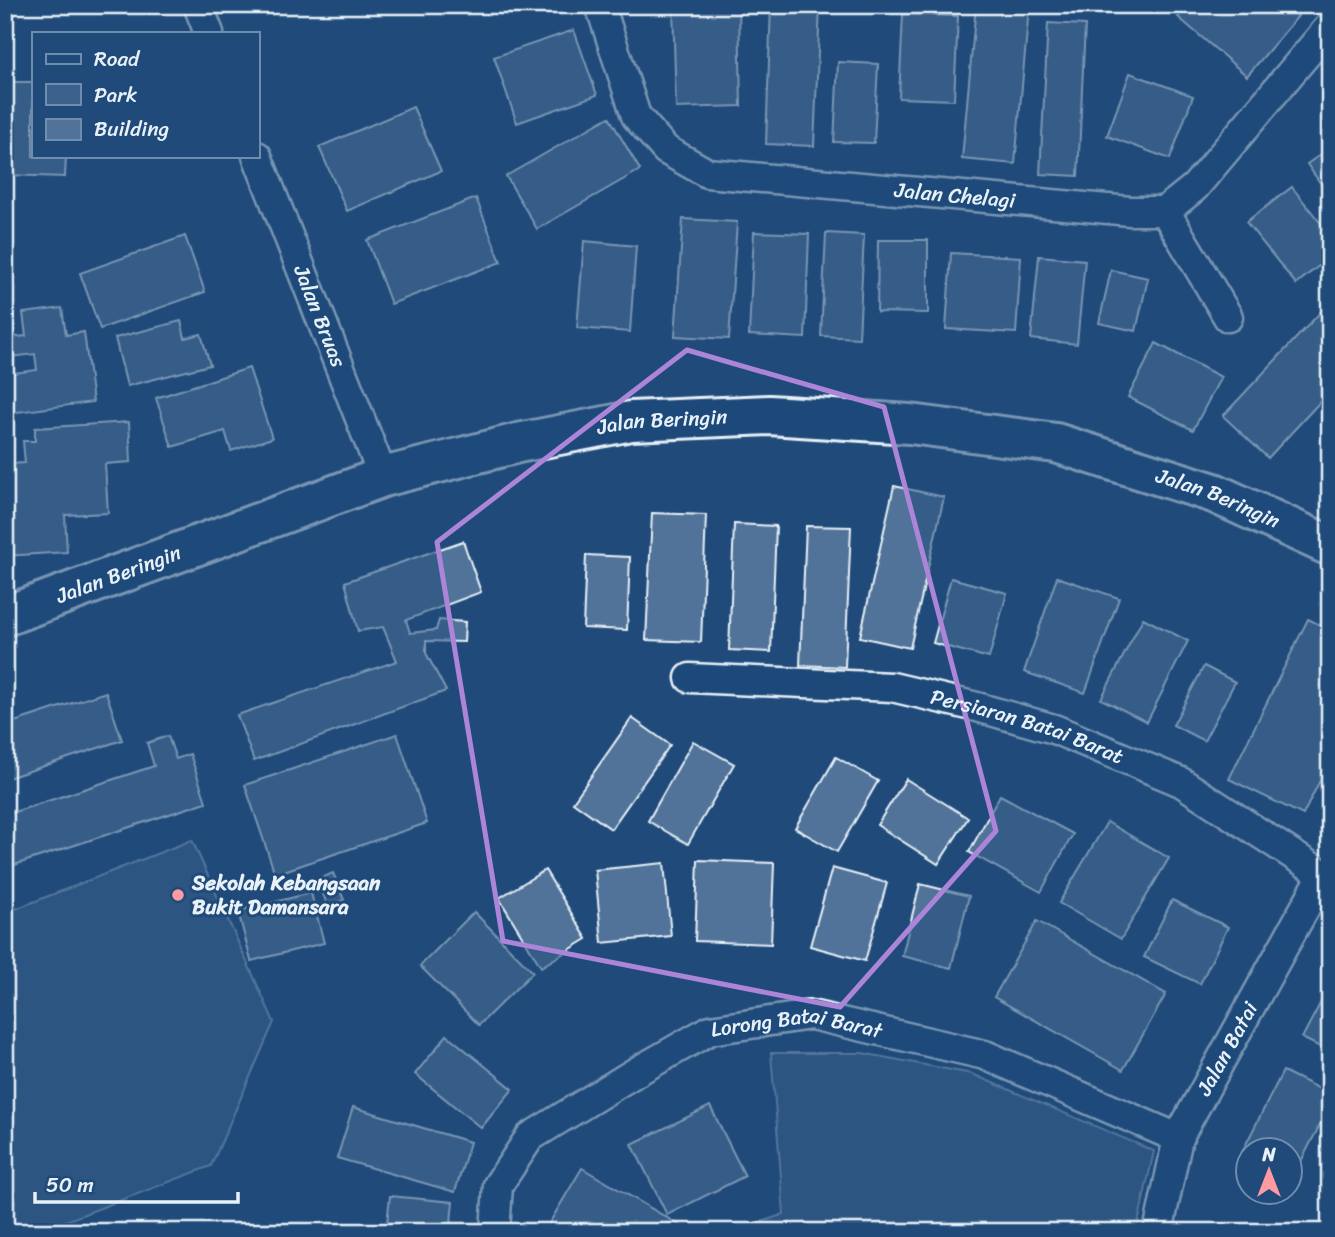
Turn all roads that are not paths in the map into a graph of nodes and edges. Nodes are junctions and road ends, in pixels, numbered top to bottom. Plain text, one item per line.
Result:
1 (198, 5) edge
2 (600, 5) edge
3 (1330, 26) edge
4 (209, 32) edge
5 (258, 158) edge
6 (1165, 211) junction
7 (1228, 317) dead end
8 (383, 477) junction
9 (1330, 546) edge
10 (5, 616) edge
11 (690, 678) dead end
12 (1326, 877) edge
13 (1178, 1138) junction
14 (495, 1232) edge
15 (1158, 1232) edge

1 - 4 street
2 - 6 street, Jalan Chelagi
3 - 6 street
5 - 8 street, Jalan Bruas
6 - 7 street
8 - 9 street, Jalan Beringin
8 - 10 street, Jalan Beringin
11 - 12 street, Persiaran Batai Barat
12 - 13 street, Jalan Batai
13 - 14 street, Lorong Batai Barat
13 - 15 street, Jalan Batai

